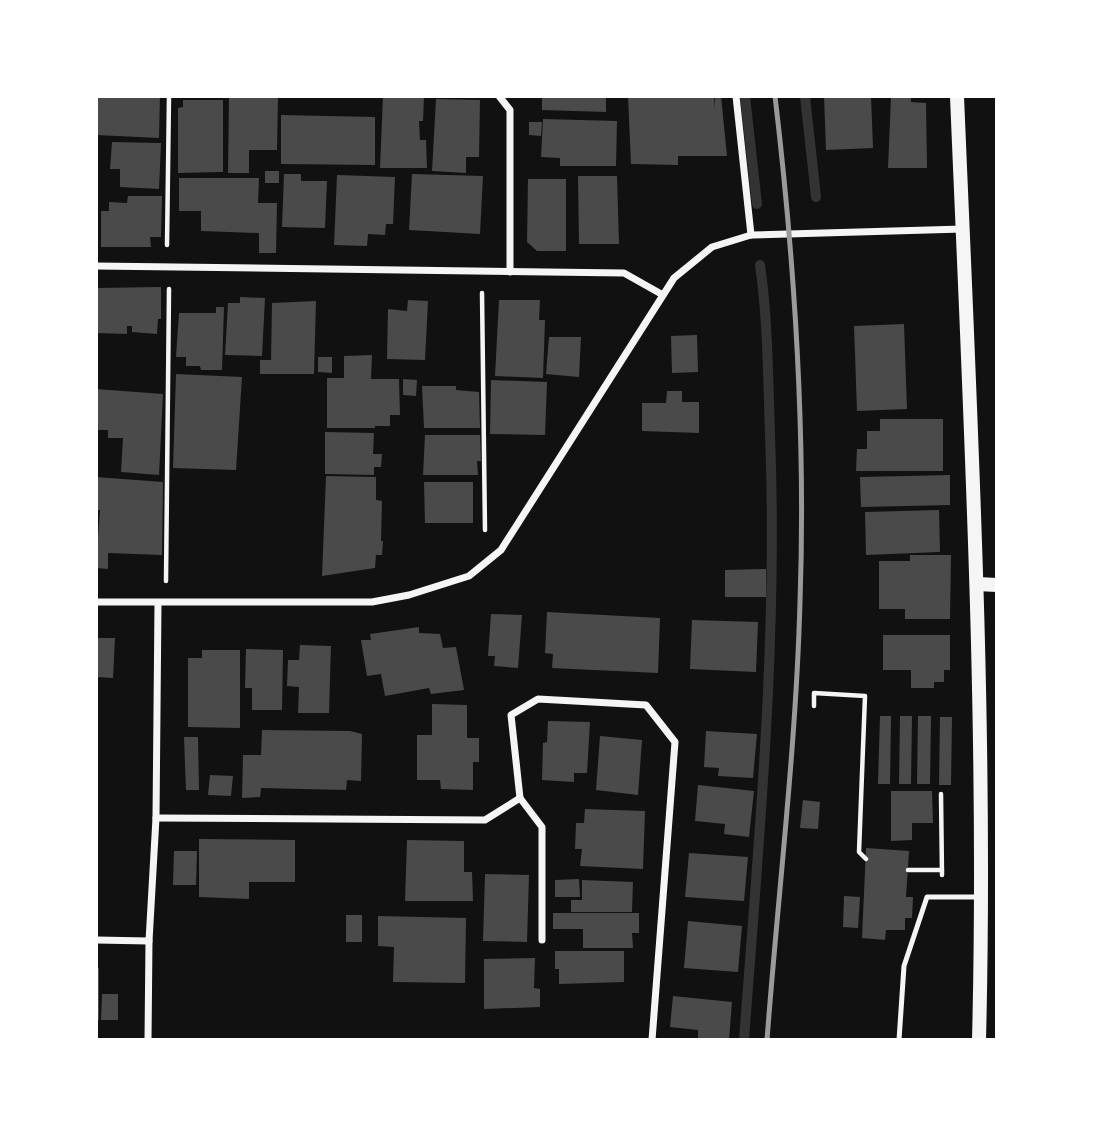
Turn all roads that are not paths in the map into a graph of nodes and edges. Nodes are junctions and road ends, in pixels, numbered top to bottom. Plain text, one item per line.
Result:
1 (499, 96) edge
2 (736, 96) edge
3 (957, 96) edge
4 (963, 229) junction
5 (751, 235) junction
6 (96, 266) edge
7 (510, 272) junction
8 (663, 295) junction
9 (977, 584) junction
10 (997, 585) edge
11 (96, 602) edge
12 (162, 603) junction
13 (520, 798) junction
14 (156, 818) junction
15 (982, 897) junction
16 (96, 940) edge
17 (542, 940) dead end
18 (149, 941) junction
19 (148, 1040) edge
20 (652, 1040) edge
21 (899, 1040) edge
22 (979, 1040) edge

1 - 7 street
2 - 5 street
3 - 4 main road
4 - 5 street
4 - 9 main road
5 - 8 street
6 - 7 street
7 - 8 street
8 - 12 street
9 - 10 main road
9 - 15 main road
11 - 12 street
12 - 14 street
13 - 14 street
13 - 17 street
13 - 20 street
14 - 18 street
15 - 21 lane
15 - 22 main road
16 - 18 street
18 - 19 street

